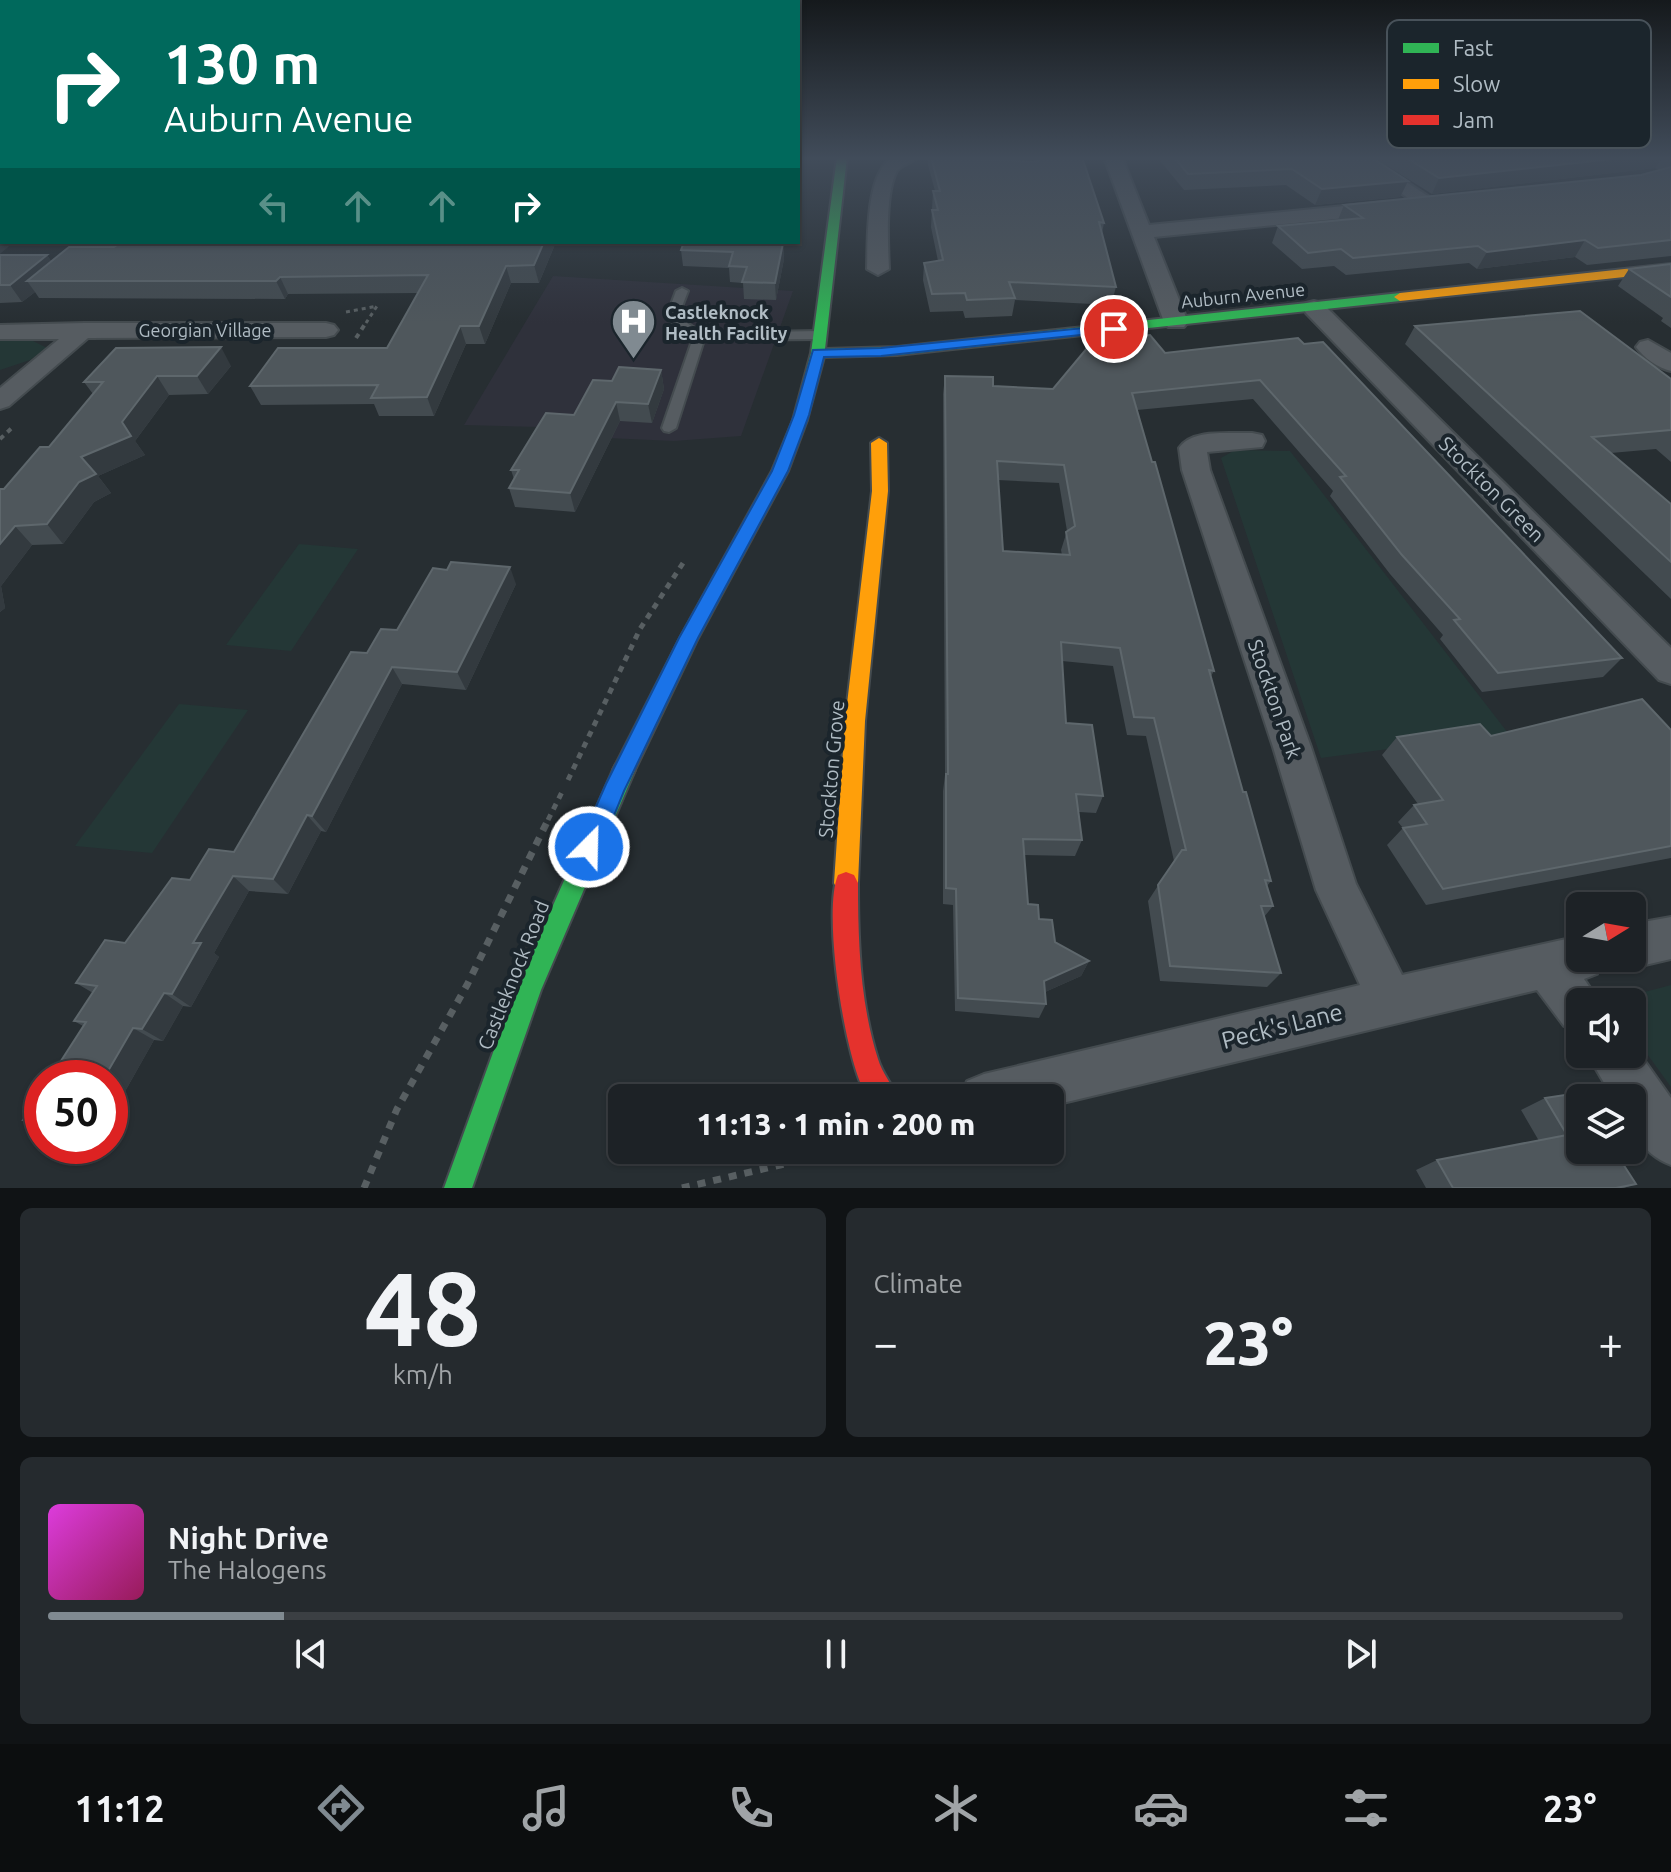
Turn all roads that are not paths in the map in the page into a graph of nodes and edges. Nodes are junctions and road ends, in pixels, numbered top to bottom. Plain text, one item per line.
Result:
1 (834, 212) edge
2 (881, 212) edge
3 (1134, 212) edge
4 (1341, 212) edge
5 (1141, 232) junction
6 (1671, 268) edge
7 (878, 269) dead end
8 (682, 291) dead end
9 (1314, 308) junction
10 (1176, 322) junction
11 (84, 330) junction
12 (326, 330) dead end
13 (0, 332) edge
14 (699, 337) junction
15 (819, 344) junction
16 (1648, 347) dead end
17 (1671, 364) edge
18 (29, 377) junction
19 (0, 380) edge
20 (0, 401) edge
21 (669, 428) dead end
22 (1252, 441) dead end
23 (879, 443) dead end
24 (1671, 670) edge
25 (1671, 938) edge
26 (1646, 943) edge
27 (1564, 962) edge
28 (1573, 988) edge
29 (1391, 1000) junction
30 (1621, 1068) edge
31 (876, 1084) edge
32 (1042, 1084) edge
33 (1671, 1140) edge
34 (458, 1188) edge

1 - 15 street, Castleknock Road
2 - 7 street
3 - 5 street
4 - 5 street
5 - 10 street
6 - 9 street, Auburn Avenue
8 - 14 lane
9 - 10 street, Auburn Avenue
9 - 24 street, Stockton Green
10 - 15 street, Auburn Avenue
11 - 12 street, Georgian Village
11 - 13 street, Georgian Village
11 - 18 street
14 - 15 lane
14 - 21 lane
15 - 34 street, Castleknock Road
16 - 17 street
18 - 19 street
18 - 20 street
22 - 29 street, Stockton Park
23 - 31 street, Stockton Grove
25 - 26 street
27 - 28 street
27 - 29 street, Peck's Lane
29 - 32 street, Peck's Lane
30 - 33 street

